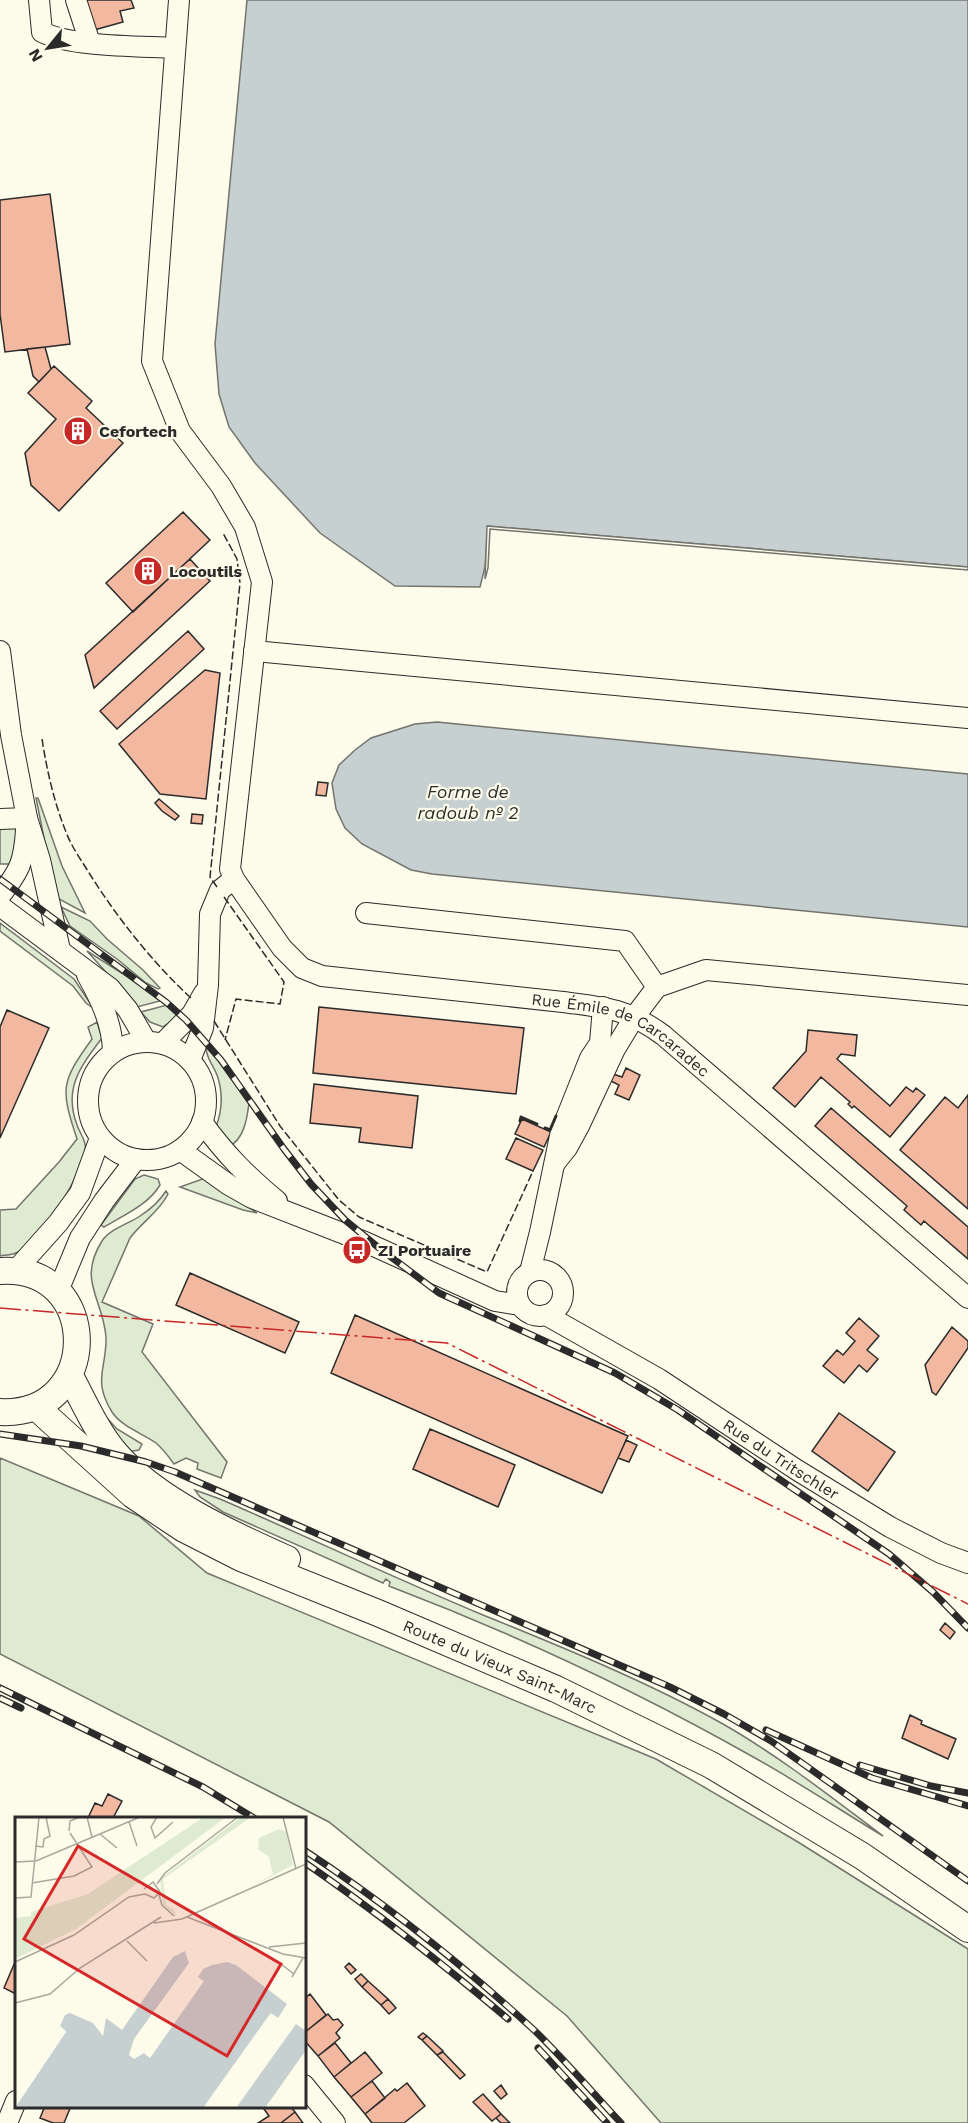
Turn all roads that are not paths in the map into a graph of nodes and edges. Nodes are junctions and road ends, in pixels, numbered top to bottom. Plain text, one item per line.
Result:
1 (39, 0) edge
2 (76, 0) edge
3 (179, 0) edge
4 (90, 43) junction
5 (175, 48) junction
6 (0, 651) edge
7 (254, 651) junction
8 (968, 718) edge
9 (27, 818) junction
10 (0, 819) edge
11 (234, 879) junction
12 (0, 896) edge
13 (0, 906) edge
14 (366, 913) dead end
15 (60, 950) junction
16 (82, 967) junction
17 (208, 986) junction
18 (657, 987) junction
19 (968, 995) edge
20 (603, 1007) junction
21 (635, 1016) junction
22 (154, 1042) junction
23 (113, 1051) junction
24 (190, 1060) junction
25 (596, 1069) junction
26 (202, 1122) junction
27 (100, 1138) junction
28 (180, 1150) junction
29 (136, 1159) junction
30 (288, 1211) junction
31 (540, 1232) junction
32 (8, 1270) edge
33 (553, 1273) junction
34 (524, 1278) junction
35 (58, 1291) junction
36 (478, 1292) junction
37 (563, 1295) junction
38 (968, 1298) edge
39 (520, 1305) junction
40 (546, 1316) junction
41 (601, 1345) junction
42 (70, 1376) junction
43 (36, 1407) junction
44 (0, 1412) edge
45 (968, 1563) edge
46 (968, 1916) edge
47 (968, 1929) edge
48 (306, 2087) edge
49 (15, 2103) edge
50 (7, 2123) edge
51 (335, 2123) edge

1 - 4 street
2 - 4 street
3 - 5 street
4 - 5 street
5 - 7 street
6 - 9 street
7 - 8 street
7 - 11 street
9 - 10 street
9 - 12 street
9 - 15 street
11 - 17 street
11 - 20 street, Rue Émile de Carcaradec
13 - 15 street
14 - 18 street
15 - 16 street
16 - 22 street
16 - 23 street
17 - 22 street
17 - 24 street
18 - 19 street
18 - 21 street
20 - 21 street, Rue Émile de Carcaradec
20 - 25 street
21 - 25 street
21 - 38 street, Rue Émile de Carcaradec
22 - 23 street
22 - 24 street
23 - 27 street
24 - 26 street
25 - 31 street
26 - 28 street
26 - 30 street
27 - 29 street
27 - 32 street
28 - 29 street
28 - 30 street
29 - 35 street
30 - 36 street
31 - 33 street
31 - 34 street
32 - 35 main road
33 - 34 street
33 - 37 street
34 - 36 street
34 - 39 street
35 - 42 main road
36 - 39 street
37 - 40 street
37 - 41 street, Rue du Tritschler
39 - 40 street
40 - 41 street, Rue du Tritschler
41 - 45 street, Rue du Tritschler
42 - 43 main road
42 - 46 main road, Route du Vieux Saint-Marc
43 - 44 main road
43 - 47 main road, Route du Vieux Saint-Marc
48 - 51 street
49 - 50 street

